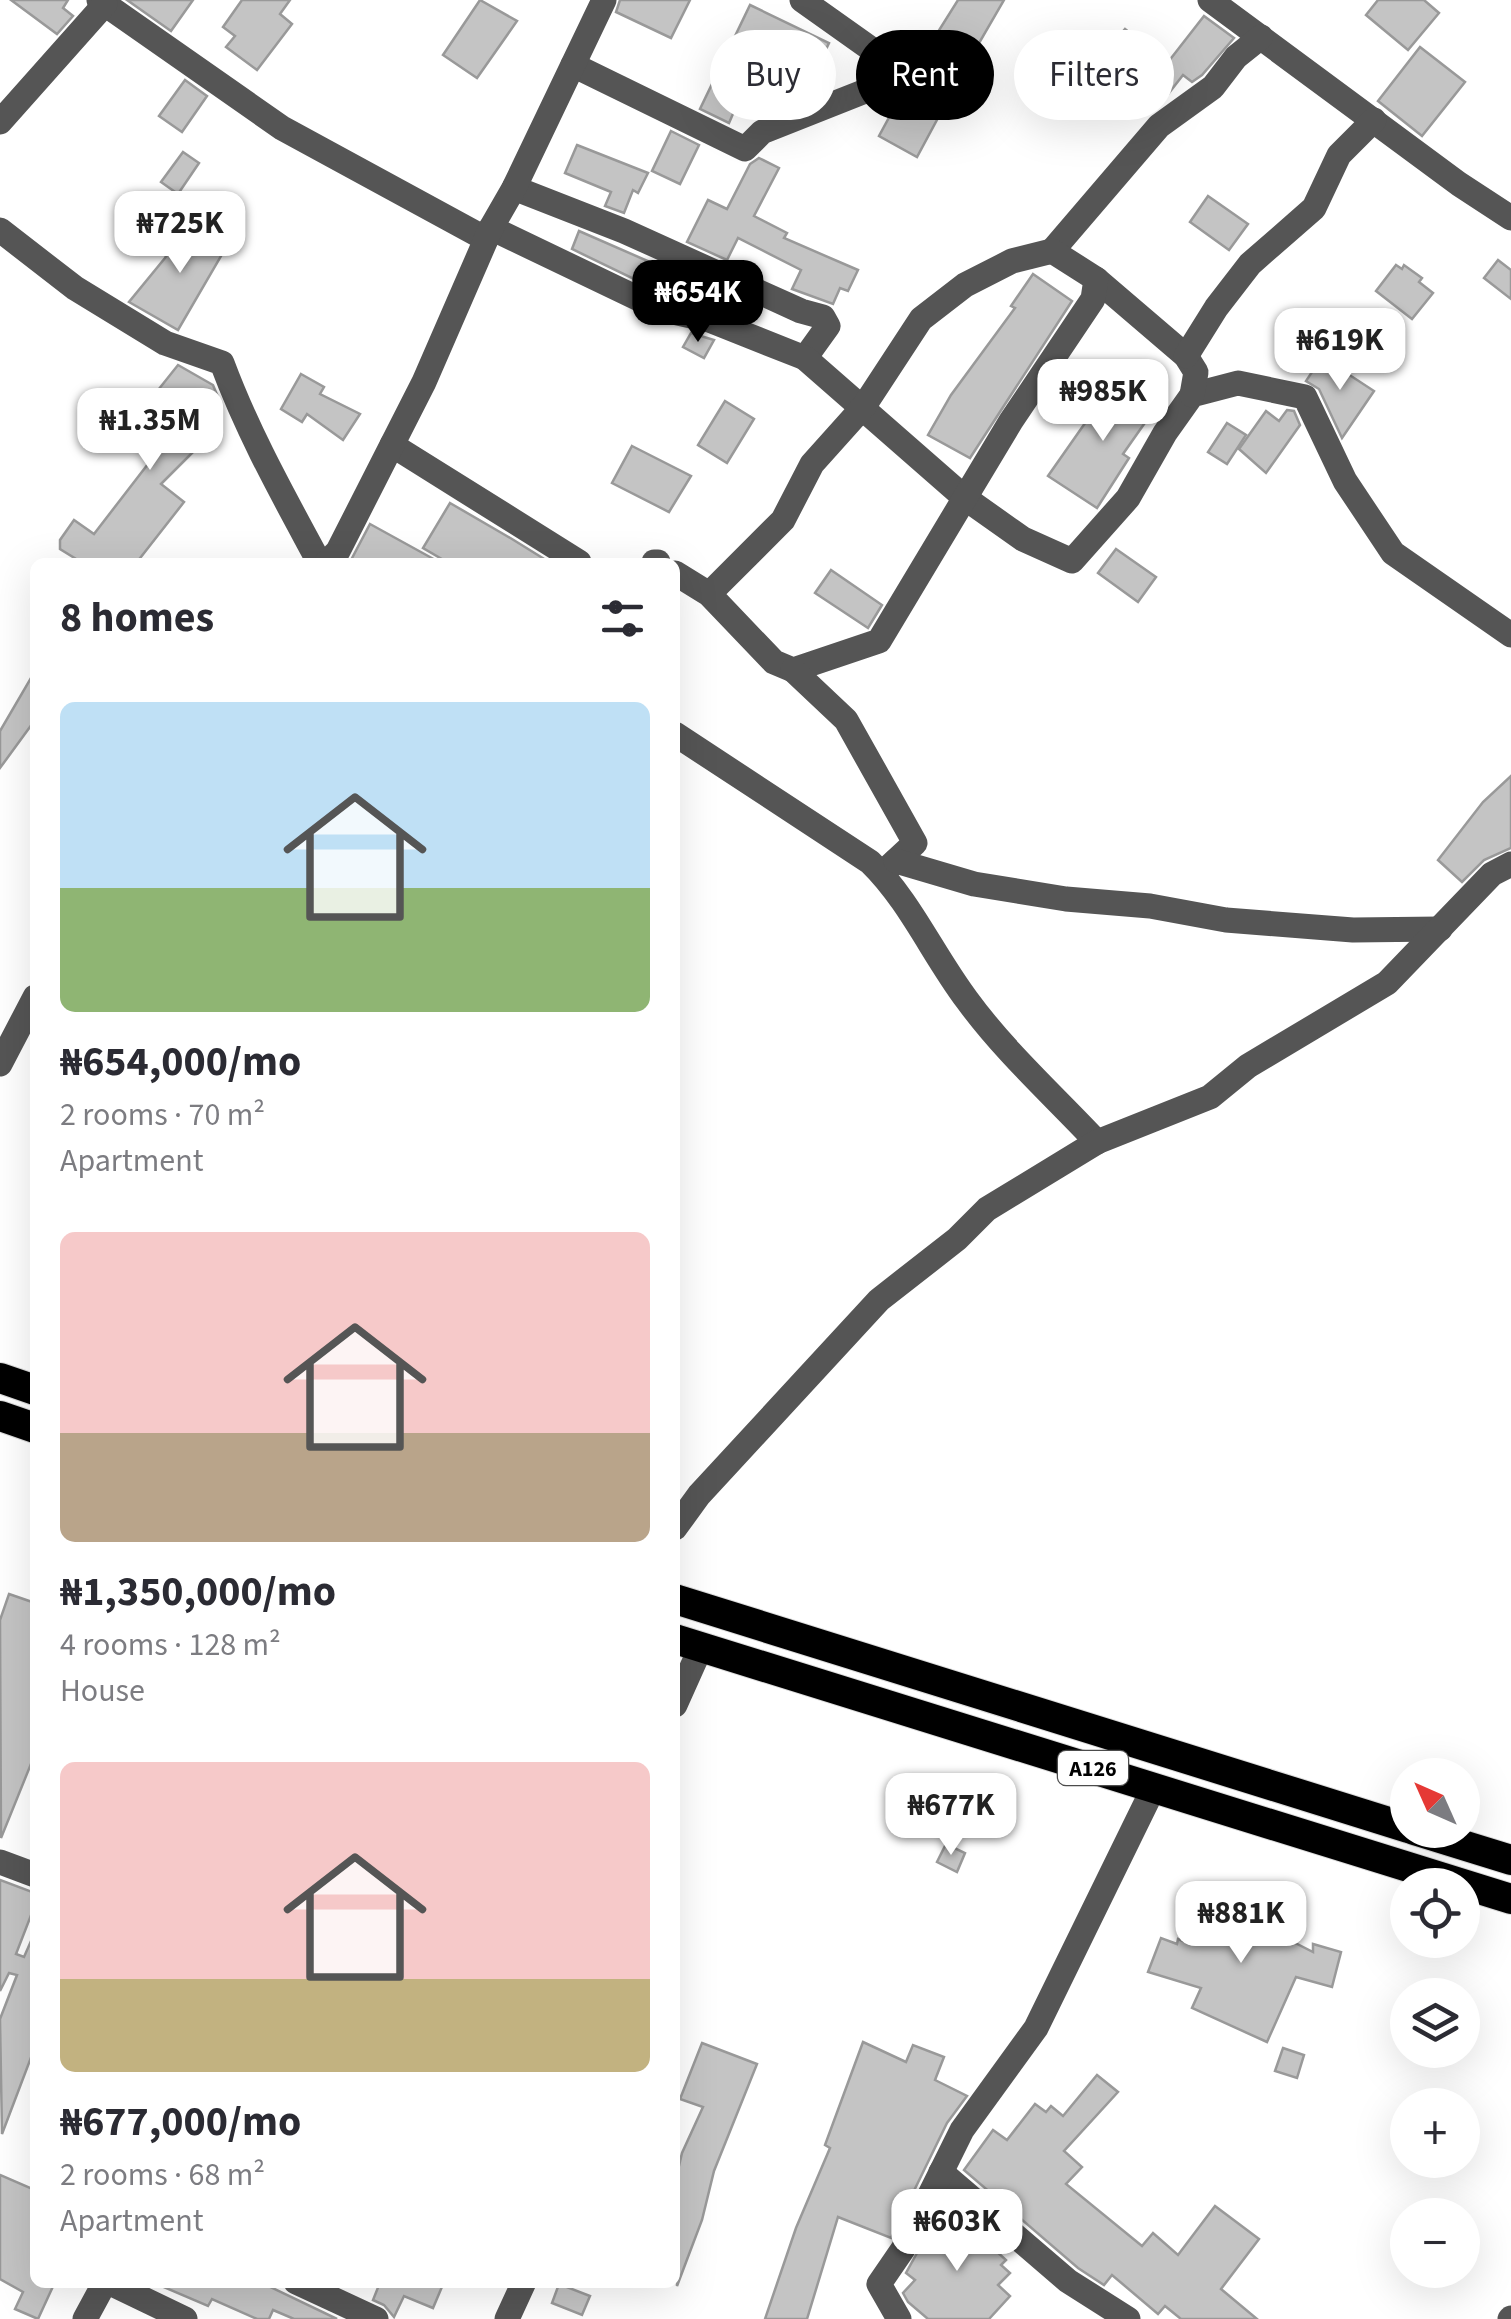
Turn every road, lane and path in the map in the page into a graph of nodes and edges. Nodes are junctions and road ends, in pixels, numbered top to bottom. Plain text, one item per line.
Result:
1 (604, 0) edge
2 (802, 0) edge
3 (1210, 0) edge
4 (102, 2) edge
5 (1261, 37) junction
6 (572, 65) junction
7 (1374, 120) junction
8 (0, 122) edge
9 (514, 188) junction
10 (1511, 218) edge
11 (0, 230) edge
12 (488, 233) junction
13 (1052, 250) junction
14 (1096, 279) junction
15 (1186, 356) junction
16 (805, 358) junction
17 (1192, 395) junction
18 (864, 406) junction
19 (392, 445) junction
20 (966, 498) junction
21 (321, 558) edge
22 (328, 558) edge
23 (573, 558) edge
24 (680, 576) edge
25 (709, 594) junction
26 (1511, 635) edge
27 (794, 670) junction
28 (680, 737) edge
29 (1511, 864) edge
30 (889, 867) junction
31 (1440, 929) junction
32 (30, 1007) edge
33 (0, 1064) edge
34 (1097, 1142) junction
35 (0, 1378) edge
36 (30, 1388) edge
37 (0, 1416) edge
38 (30, 1426) edge
39 (680, 1521) edge
40 (680, 1601) edge
41 (688, 1643) edge
42 (680, 1681) edge
43 (1154, 1787) junction
44 (1390, 1822) edge
45 (1472, 1848) edge
46 (1511, 1860) edge
47 (0, 1862) edge
48 (30, 1873) edge
49 (1511, 1900) edge
50 (942, 2172) junction
51 (103, 2288) edge
52 (119, 2288) edge
53 (309, 2288) edge
54 (521, 2288) edge
55 (85, 2319) edge
56 (185, 2319) edge
57 (376, 2319) edge
58 (507, 2319) edge
59 (900, 2319) edge
60 (1128, 2319) edge

1 - 6 street
2 - 6 street
3 - 5 street
4 - 8 street
4 - 12 street
5 - 7 street
5 - 13 street
6 - 9 street
7 - 10 street
7 - 15 street
9 - 12 street
9 - 16 street
11 - 21 street
12 - 16 street
12 - 19 street
13 - 14 street
13 - 18 street
14 - 15 street
14 - 20 street
15 - 17 street
16 - 18 street
17 - 20 street
17 - 26 street
18 - 20 street
18 - 25 street
19 - 22 street
19 - 23 street
20 - 27 street
24 - 25 street
25 - 27 street
27 - 30 street
28 - 30 street
29 - 31 street
30 - 31 street
30 - 34 street
31 - 34 street
32 - 33 street
34 - 39 street
35 - 36 highway
37 - 38 highway
40 - 44 highway, A126
41 - 42 street
41 - 43 highway, A126
43 - 49 highway, A126
43 - 50 street
45 - 46 highway, A126
47 - 48 street
50 - 59 street
50 - 60 street
51 - 55 street
52 - 56 street
53 - 57 street
54 - 58 street

